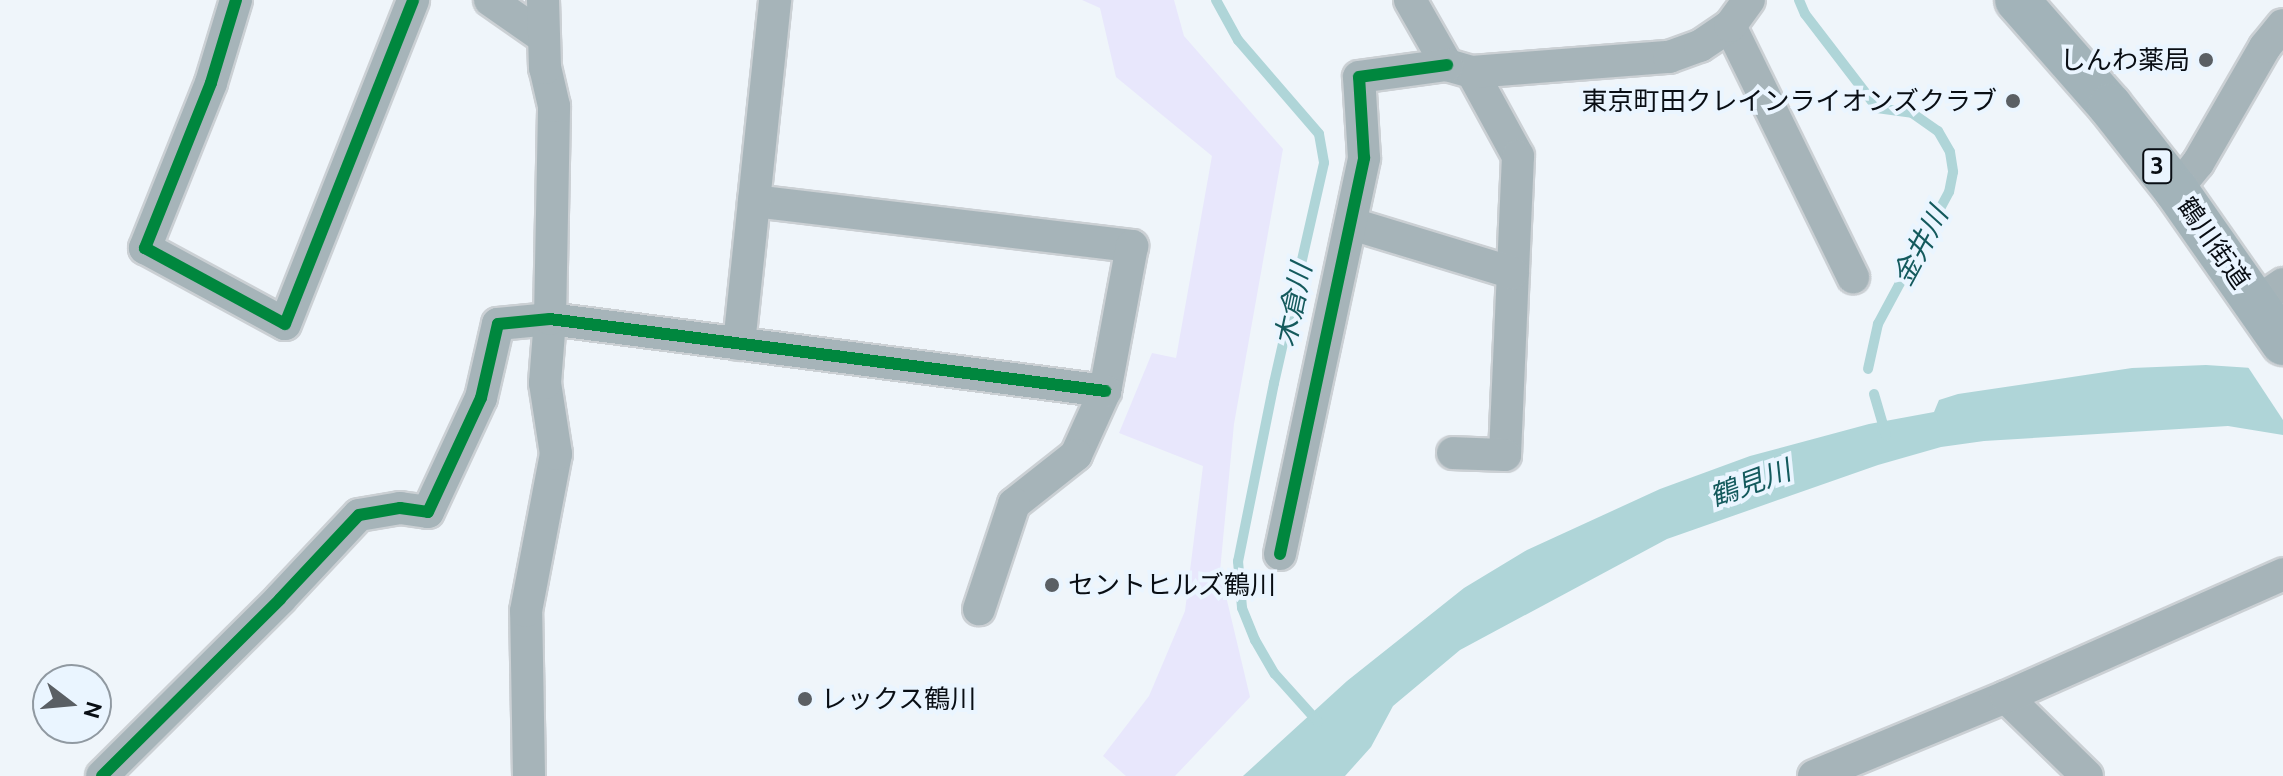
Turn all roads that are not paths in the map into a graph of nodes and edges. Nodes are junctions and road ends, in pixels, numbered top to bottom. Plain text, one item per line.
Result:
1 (236, 0) edge
2 (413, 0) edge
3 (490, 0) edge
4 (543, 0) edge
5 (775, 0) edge
6 (1410, 0) edge
7 (1749, 0) edge
8 (2017, 0) edge
9 (2283, 25) edge
10 (1730, 26) junction
11 (543, 37) junction
12 (1460, 68) junction
13 (2176, 190) junction
14 (754, 201) junction
15 (1352, 224) junction
16 (1513, 273) junction
17 (1853, 277) dead end
18 (2269, 293) edge
19 (550, 319) junction
20 (2283, 343) edge
21 (739, 344) junction
22 (1105, 391) junction
23 (1453, 453) dead end
24 (1280, 554) dead end
25 (2283, 574) edge
26 (979, 609) dead end
27 (2006, 697) junction
28 (102, 776) edge
29 (529, 776) edge
30 (1814, 776) edge
31 (2087, 776) edge

1 - 2 street
3 - 11 street
4 - 11 street
5 - 14 street
6 - 12 street
7 - 10 street
8 - 13 main road, 鶴川街道 / 3
9 - 13 street
10 - 12 street
10 - 17 street
11 - 19 street
12 - 15 street
12 - 16 street
13 - 18 main road, 鶴川街道 / 3
14 - 21 street
14 - 22 street
15 - 16 street
15 - 24 street
16 - 23 street
18 - 20 main road, 鶴川街道 / 3
19 - 21 street
19 - 28 street
19 - 29 street
21 - 22 street
22 - 26 street
25 - 27 street
27 - 30 street
27 - 31 street

